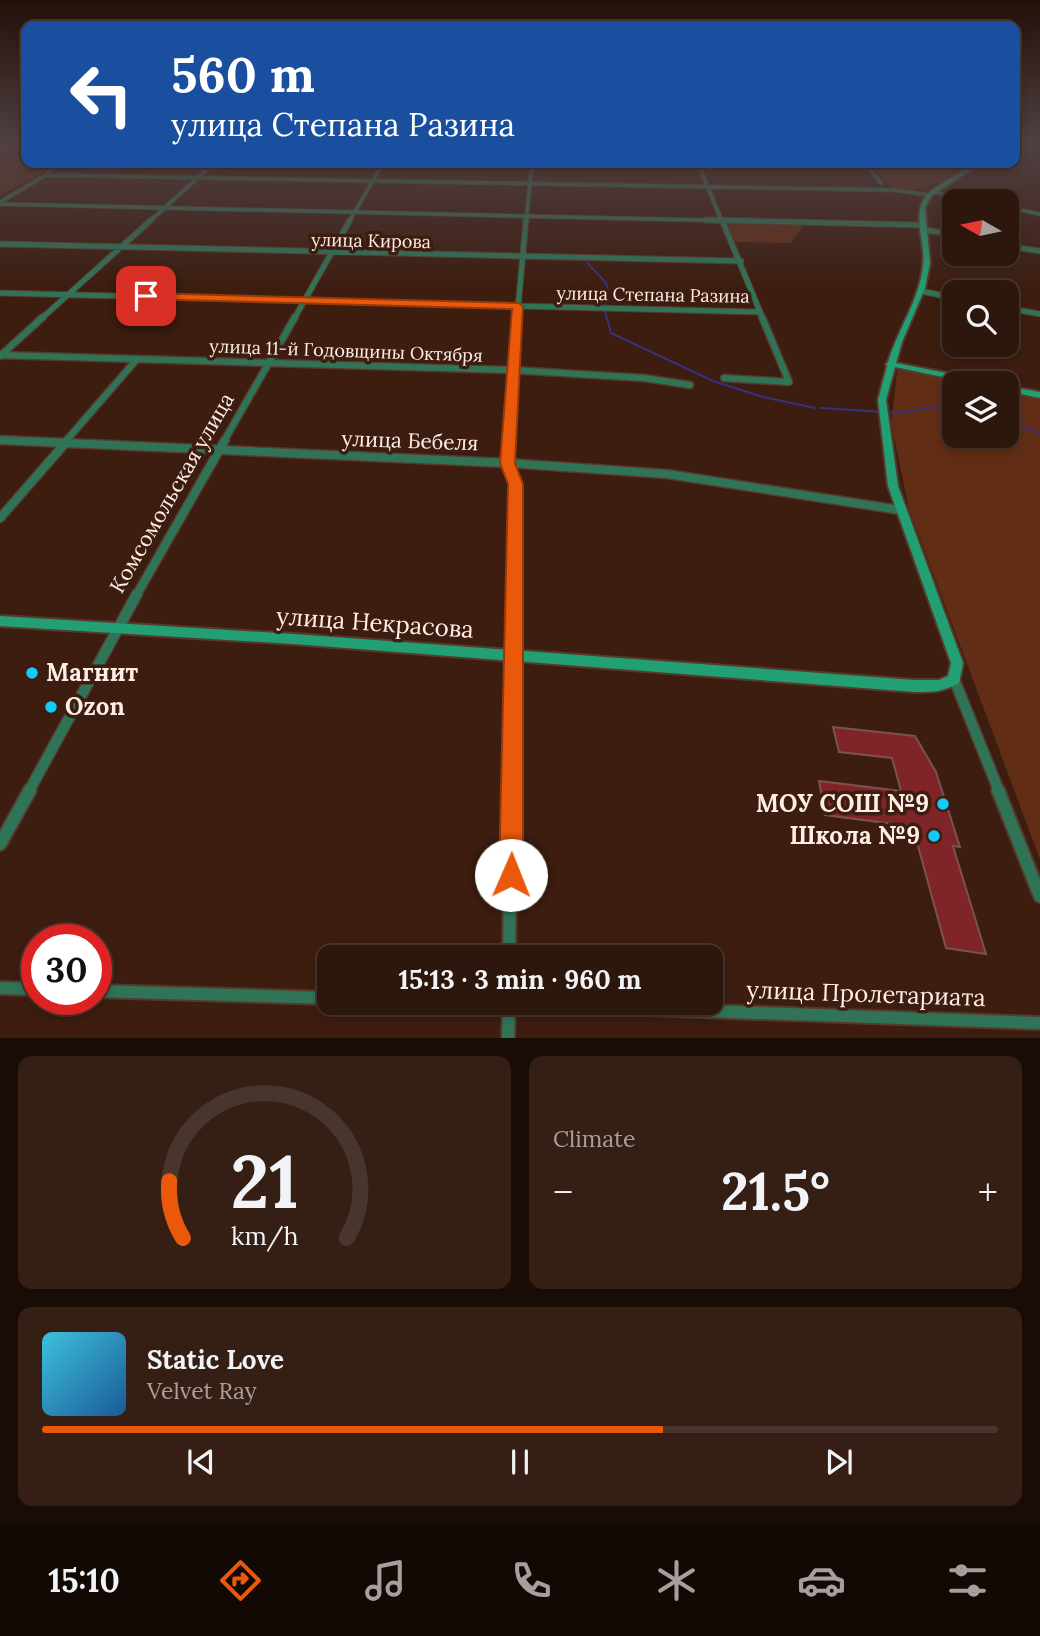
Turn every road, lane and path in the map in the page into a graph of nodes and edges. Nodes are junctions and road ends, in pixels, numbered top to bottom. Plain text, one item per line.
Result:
1 (17, 192) edge
2 (181, 192) edge
3 (366, 192) edge
4 (530, 192) edge
5 (711, 192) edge
6 (924, 192) edge
7 (931, 193) junction
8 (942, 195) edge
9 (0, 203) edge
10 (162, 209) junction
11 (1019, 210) edge
12 (354, 213) junction
13 (1040, 214) edge
14 (528, 216) junction
15 (724, 221) junction
16 (922, 227) junction
17 (942, 231) edge
18 (0, 244) edge
19 (120, 248) junction
20 (1019, 248) edge
21 (1040, 251) edge
22 (331, 254) junction
23 (525, 258) junction
24 (741, 261) junction
25 (921, 291) junction
26 (0, 293) edge
27 (68, 294) junction
28 (942, 295) edge
29 (303, 300) junction
30 (518, 306) junction
31 (1019, 310) edge
32 (759, 312) junction
33 (1040, 314) edge
34 (0, 356) edge
35 (138, 359) junction
36 (268, 363) junction
37 (890, 364) junction
38 (512, 370) junction
39 (942, 375) edge
40 (724, 379) dead end
41 (690, 385) dead end
42 (1019, 391) edge
43 (1040, 395) edge
44 (0, 440) edge
45 (64, 443) junction
46 (217, 451) junction
47 (507, 463) junction
48 (901, 510) junction
49 (0, 517) edge
50 (0, 621) edge
51 (117, 629) junction
52 (514, 655) junction
53 (954, 679) junction
54 (0, 844) edge
55 (1040, 896) edge
56 (509, 945) edge
57 (0, 988) edge
58 (21, 989) edge
59 (112, 991) edge
60 (317, 998) edge
61 (723, 1011) edge
62 (509, 1015) edge
63 (1040, 1023) edge
64 (508, 1038) edge

1 - 9 street
2 - 10 street
3 - 12 street, Комсомольская улица
4 - 14 street
5 - 15 street
6 - 7 street
7 - 8 street
7 - 16 street
9 - 10 street
10 - 12 street
10 - 19 street
11 - 13 street
12 - 14 street
12 - 22 street, Комсомольская улица
14 - 15 street
14 - 23 street
15 - 16 street
15 - 24 street
16 - 17 street
16 - 25 street
18 - 19 street, улица Кирова
19 - 22 street, улица Кирова
19 - 27 street
20 - 21 street
22 - 23 street, улица Кирова
22 - 29 street, Комсомольская улица
23 - 24 street, улица Кирова
23 - 30 street
24 - 32 street
25 - 28 street
25 - 37 street
26 - 27 street, улица Степана Разина
27 - 29 street, улица Степана Разина
27 - 34 street
29 - 30 street, улица Степана Разина
29 - 36 street, Комсомольская улица
30 - 32 street, улица Степана Разина
30 - 38 street
31 - 33 street
32 - 40 street
34 - 35 street, улица 11-й Годовщины Октября
35 - 36 street, улица 11-й Годовщины Октября
35 - 45 street
36 - 38 street, улица 11-й Годовщины Октября
36 - 46 street, Комсомольская улица
37 - 39 street
37 - 48 street
38 - 41 street, улица 11-й Годовщины Октября
38 - 47 street
42 - 43 street
44 - 45 street, улица Бебеля
45 - 46 street, улица Бебеля
45 - 49 street
46 - 47 street, улица Бебеля
46 - 51 street, Комсомольская улица
47 - 48 street, улица Бебеля
47 - 52 street
48 - 53 street
50 - 51 street, улица Некрасова
51 - 52 street, улица Некрасова
51 - 54 street, Комсомольская улица
52 - 53 street, улица Некрасова
52 - 56 street
53 - 55 street
57 - 58 street
59 - 60 street
61 - 63 street, улица Пролетариата
62 - 64 street

